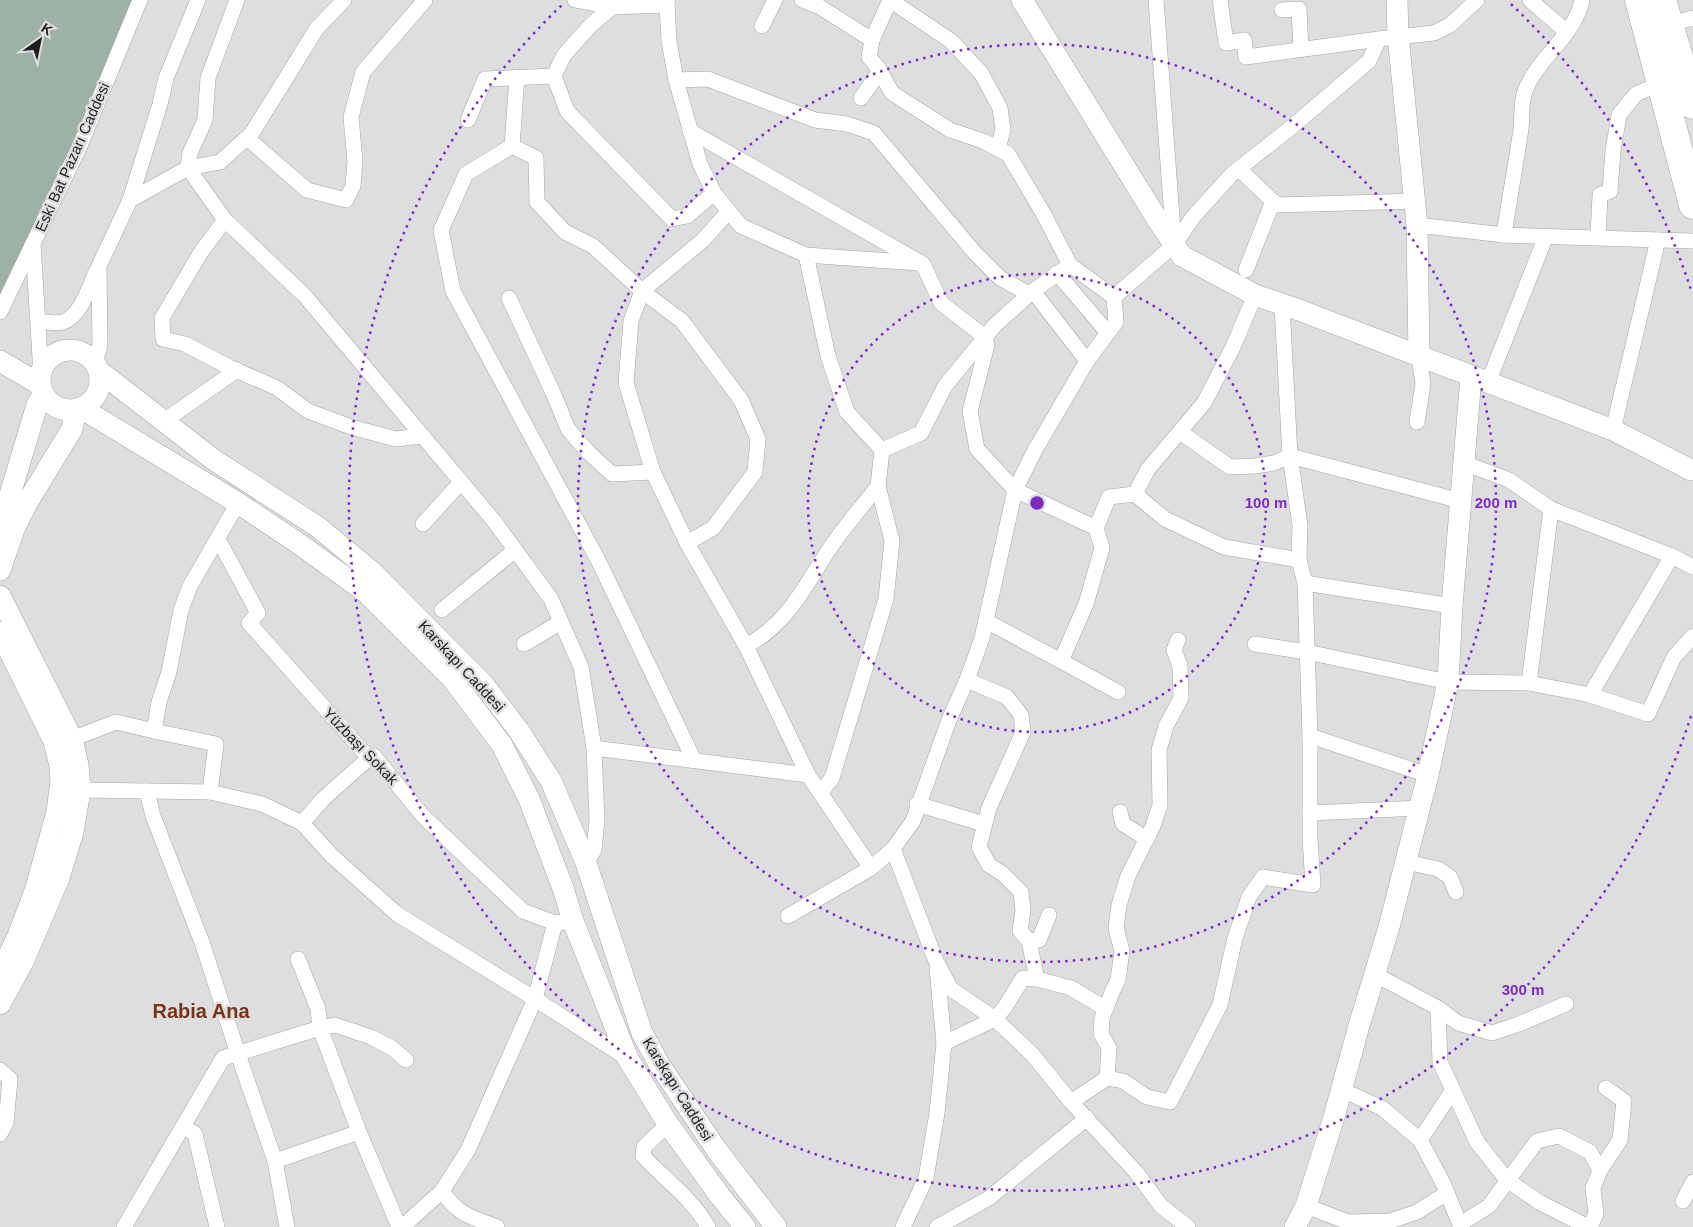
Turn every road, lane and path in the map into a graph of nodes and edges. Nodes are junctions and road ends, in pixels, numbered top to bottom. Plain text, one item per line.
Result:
1 (140, 0) edge
2 (198, 0) edge
3 (237, 0) edge
4 (344, 0) edge
5 (425, 0) edge
6 (575, 0) edge
7 (775, 0) edge
8 (802, 0) edge
9 (890, 0) edge
10 (1022, 0) edge
11 (1156, 0) edge
12 (1220, 0) edge
13 (1397, 0) edge
14 (1477, 0) edge
15 (1530, 0) edge
16 (1582, 0) edge
17 (1639, 0) edge
18 (668, 2) edge
19 (612, 7) junction
20 (1282, 10) dead end
21 (1674, 14) edge
22 (762, 26) dead end
23 (1567, 32) junction
24 (1388, 37) junction
25 (872, 40) junction
26 (1301, 49) junction
27 (880, 71) junction
28 (554, 76) junction
29 (517, 77) junction
30 (676, 80) junction
31 (1661, 83) junction
32 (861, 98) dead end
33 (1693, 105) edge
34 (468, 120) dead end
35 (690, 131) junction
36 (247, 138) junction
37 (512, 146) junction
38 (998, 148) junction
39 (188, 168) junction
40 (1239, 169) junction
41 (714, 193) junction
42 (130, 200) junction
43 (1274, 201) junction
44 (1416, 201) junction
45 (1693, 205) edge
46 (729, 211) junction
47 (225, 220) junction
48 (1417, 225) junction
49 (1504, 235) junction
50 (1546, 236) junction
51 (1598, 238) junction
52 (1658, 240) junction
53 (1693, 241) edge
54 (33, 243) junction
55 (1174, 245) junction
56 (806, 255) junction
57 (923, 264) junction
58 (1070, 264) junction
59 (99, 266) junction
60 (1246, 270) dead end
61 (1057, 274) junction
62 (642, 292) junction
63 (1031, 292) junction
64 (1256, 296) junction
65 (1114, 297) junction
66 (509, 298) dead end
67 (1282, 305) junction
68 (0, 312) edge
69 (39, 321) junction
70 (1108, 333) junction
71 (985, 337) junction
72 (1419, 357) junction
73 (0, 361) edge
74 (1087, 361) junction
75 (97, 367) junction
76 (238, 370) junction
77 (1480, 380) junction
78 (42, 384) junction
79 (78, 409) junction
80 (164, 421) junction
81 (1417, 422) dead end
82 (1613, 430) junction
83 (1180, 432) junction
84 (422, 436) junction
85 (882, 450) junction
86 (1290, 456) junction
87 (1464, 464) junction
88 (1692, 471) edge
89 (654, 472) junction
90 (461, 482) junction
91 (878, 486) junction
92 (1015, 490) junction
93 (1135, 494) junction
94 (1461, 501) junction
95 (238, 503) junction
96 (1551, 509) junction
97 (423, 524) dead end
98 (0, 528) edge
99 (1096, 528) junction
100 (218, 539) junction
101 (687, 543) junction
102 (515, 550) junction
103 (1672, 556) junction
104 (1299, 560) junction
105 (1693, 568) edge
106 (0, 570) edge
107 (1305, 583) junction
108 (0, 596) edge
109 (1452, 606) junction
110 (442, 610) dead end
111 (986, 620) junction
112 (561, 622) junction
113 (0, 632) edge
114 (1693, 636) edge
115 (1178, 640) dead end
116 (524, 644) dead end
117 (1255, 644) dead end
118 (746, 646) junction
119 (1307, 652) junction
120 (1061, 661) junction
121 (967, 680) junction
122 (1448, 682) junction
123 (1529, 683) junction
124 (1118, 692) dead end
125 (1590, 695) junction
126 (154, 731) junction
127 (1310, 736) junction
128 (72, 739) junction
129 (594, 748) junction
130 (369, 758) junction
131 (694, 760) junction
132 (808, 775) junction
133 (1428, 775) junction
134 (80, 790) junction
135 (146, 791) junction
136 (210, 792) junction
137 (820, 792) junction
138 (918, 804) junction
139 (1420, 808) junction
140 (1120, 812) dead end
141 (1310, 813) junction
142 (302, 823) junction
143 (984, 824) junction
144 (1146, 839) junction
145 (893, 848) junction
146 (1406, 862) junction
147 (586, 864) junction
148 (871, 868) junction
149 (1456, 892) dead end
150 (1049, 915) dead end
151 (788, 916) dead end
152 (564, 922) junction
153 (1030, 941) junction
154 (298, 959) dead end
155 (936, 961) junction
156 (0, 973) edge
157 (1374, 974) junction
158 (1037, 979) junction
159 (535, 999) junction
160 (0, 1004) edge
161 (1566, 1004) dead end
162 (1438, 1008) junction
163 (1106, 1009) junction
164 (995, 1019) junction
165 (320, 1028) junction
166 (944, 1043) junction
167 (238, 1054) junction
168 (628, 1059) junction
169 (406, 1060) dead end
170 (0, 1070) edge
171 (1107, 1078) junction
172 (1606, 1088) dead end
173 (1342, 1090) junction
174 (1453, 1090) junction
175 (1071, 1102) junction
176 (1087, 1118) junction
177 (668, 1124) junction
178 (184, 1127) junction
179 (359, 1132) junction
180 (0, 1134) edge
181 (1420, 1140) junction
182 (275, 1161) junction
183 (1600, 1170) junction
184 (1507, 1180) junction
185 (1693, 1182) edge
186 (442, 1191) junction
187 (1447, 1193) junction
188 (1683, 1201) dead end
189 (1306, 1206) junction
190 (1461, 1226) edge
191 (124, 1227) edge
192 (217, 1227) edge
193 (288, 1227) edge
194 (401, 1227) edge
195 (497, 1227) edge
196 (708, 1227) edge
197 (745, 1227) edge
198 (776, 1227) edge
199 (903, 1227) edge
200 (937, 1227) edge
201 (1188, 1227) edge
202 (1295, 1227) edge
203 (1589, 1227) edge

1 - 54 street, Eski Bat Pazarı Caddesi
2 - 42 street
3 - 39 street
4 - 36 street
5 - 36 street
6 - 19 street
7 - 22 street
8 - 25 street
9 - 25 street
9 - 38 street
10 - 55 main road
11 - 55 street
12 - 26 street
13 - 24 main road
14 - 24 street
15 - 23 street
16 - 23 street
17 - 31 highway
18 - 19 street
18 - 30 street
19 - 28 street
20 - 26 street
21 - 33 highway
23 - 49 street
24 - 26 street
24 - 40 street
24 - 44 main road
25 - 27 street
27 - 32 street
27 - 38 street
28 - 29 street
28 - 41 street
29 - 34 street
29 - 37 street
30 - 35 street
30 - 63 street
31 - 45 highway
31 - 51 street
35 - 41 street
35 - 57 street
36 - 39 street
37 - 62 street
37 - 131 street
38 - 58 street
39 - 42 street
39 - 47 street
40 - 43 street
40 - 55 street
41 - 46 street
42 - 59 street
43 - 44 street
43 - 60 street
44 - 48 main road
46 - 56 street
46 - 62 street
47 - 76 street
47 - 84 street
48 - 49 street
48 - 72 main road
49 - 50 street
50 - 51 street
50 - 77 street
51 - 52 street
52 - 53 street
52 - 82 street
54 - 68 street, Eski Bat Pazarı Caddesi
54 - 69 street
55 - 64 main road
55 - 65 street
56 - 57 street
56 - 85 street
57 - 71 street
58 - 61 street
58 - 65 street
59 - 69 street
59 - 75 street
61 - 63 street
61 - 70 street
62 - 89 street
62 - 101 street
63 - 71 street
63 - 74 street
64 - 67 main road
64 - 83 street
65 - 70 street
66 - 89 street
67 - 72 main road
67 - 86 street
69 - 78 street
70 - 74 street
71 - 85 street
71 - 92 street
72 - 77 main road
72 - 81 street
73 - 78 main road
74 - 92 street
75 - 78 main road
75 - 79 main road
75 - 80 main road, Karskapı Caddesi
76 - 80 street
76 - 84 street
77 - 82 main road
77 - 87 main road
78 - 79 main road
78 - 98 main road
79 - 95 main road
79 - 106 main road
80 - 147 main road, Karskapı Caddesi
82 - 88 main road
83 - 86 street
83 - 93 street
84 - 90 street
85 - 91 street
86 - 94 street
86 - 104 street
87 - 94 main road
87 - 96 street
89 - 101 street
90 - 97 street
90 - 102 street
91 - 118 street
91 - 137 street
92 - 99 street
92 - 111 street
93 - 99 street
93 - 104 street
94 - 109 main road
95 - 100 street
95 - 152 main road
96 - 103 street
96 - 123 street
99 - 120 street
100 - 126 street
100 - 130 street, Yüzbaşı Sokak
101 - 118 street
102 - 110 street
102 - 112 street
103 - 105 street
103 - 125 street
104 - 107 street
107 - 109 street
107 - 119 street
108 - 128 main road
109 - 122 main road
111 - 120 street
111 - 121 street
112 - 116 street
112 - 129 street
113 - 156 main road
114 - 125 street
115 - 144 street
117 - 119 street
118 - 132 street
119 - 122 street
119 - 127 street
120 - 124 street
121 - 138 street
121 - 143 street
122 - 123 street
122 - 133 main road
123 - 125 street
126 - 128 street
126 - 136 street
127 - 133 street
127 - 141 street
128 - 134 main road
129 - 131 street
129 - 147 street
130 - 142 street
130 - 152 street, Yüzbaşı Sokak
131 - 132 street
132 - 137 street
133 - 139 main road
134 - 135 street
134 - 160 main road
135 - 136 street
135 - 167 street
136 - 142 street
137 - 148 street
138 - 143 street
138 - 145 street
139 - 141 street
139 - 146 main road
140 - 144 street
141 - 171 street
142 - 159 street
143 - 153 street
144 - 163 street
145 - 148 street
145 - 155 street
146 - 149 street
146 - 157 main road
147 - 198 main road, Karskapı Caddesi
148 - 151 street
150 - 153 street
152 - 159 street
152 - 168 main road
153 - 158 street
154 - 165 street
155 - 164 street
155 - 166 street
157 - 162 street
157 - 173 main road
158 - 163 street
158 - 164 street
159 - 168 street
159 - 186 street
161 - 162 street
162 - 174 street
163 - 171 street
164 - 166 street
164 - 175 street
165 - 167 street
165 - 169 street
165 - 179 street
166 - 199 street
167 - 178 street
167 - 182 street
168 - 177 main road
170 - 180 street
171 - 175 street
172 - 183 street
173 - 181 street
173 - 189 main road
174 - 181 street
174 - 184 street
175 - 176 street
176 - 200 street
176 - 201 street
177 - 196 street
177 - 197 main road
178 - 191 street
178 - 192 street
179 - 182 street
179 - 194 street
181 - 187 street
182 - 193 street
183 - 184 street
183 - 203 street
184 - 190 street
184 - 203 street
185 - 188 street
186 - 194 street
186 - 195 street
187 - 189 street
187 - 190 street
189 - 202 main road

